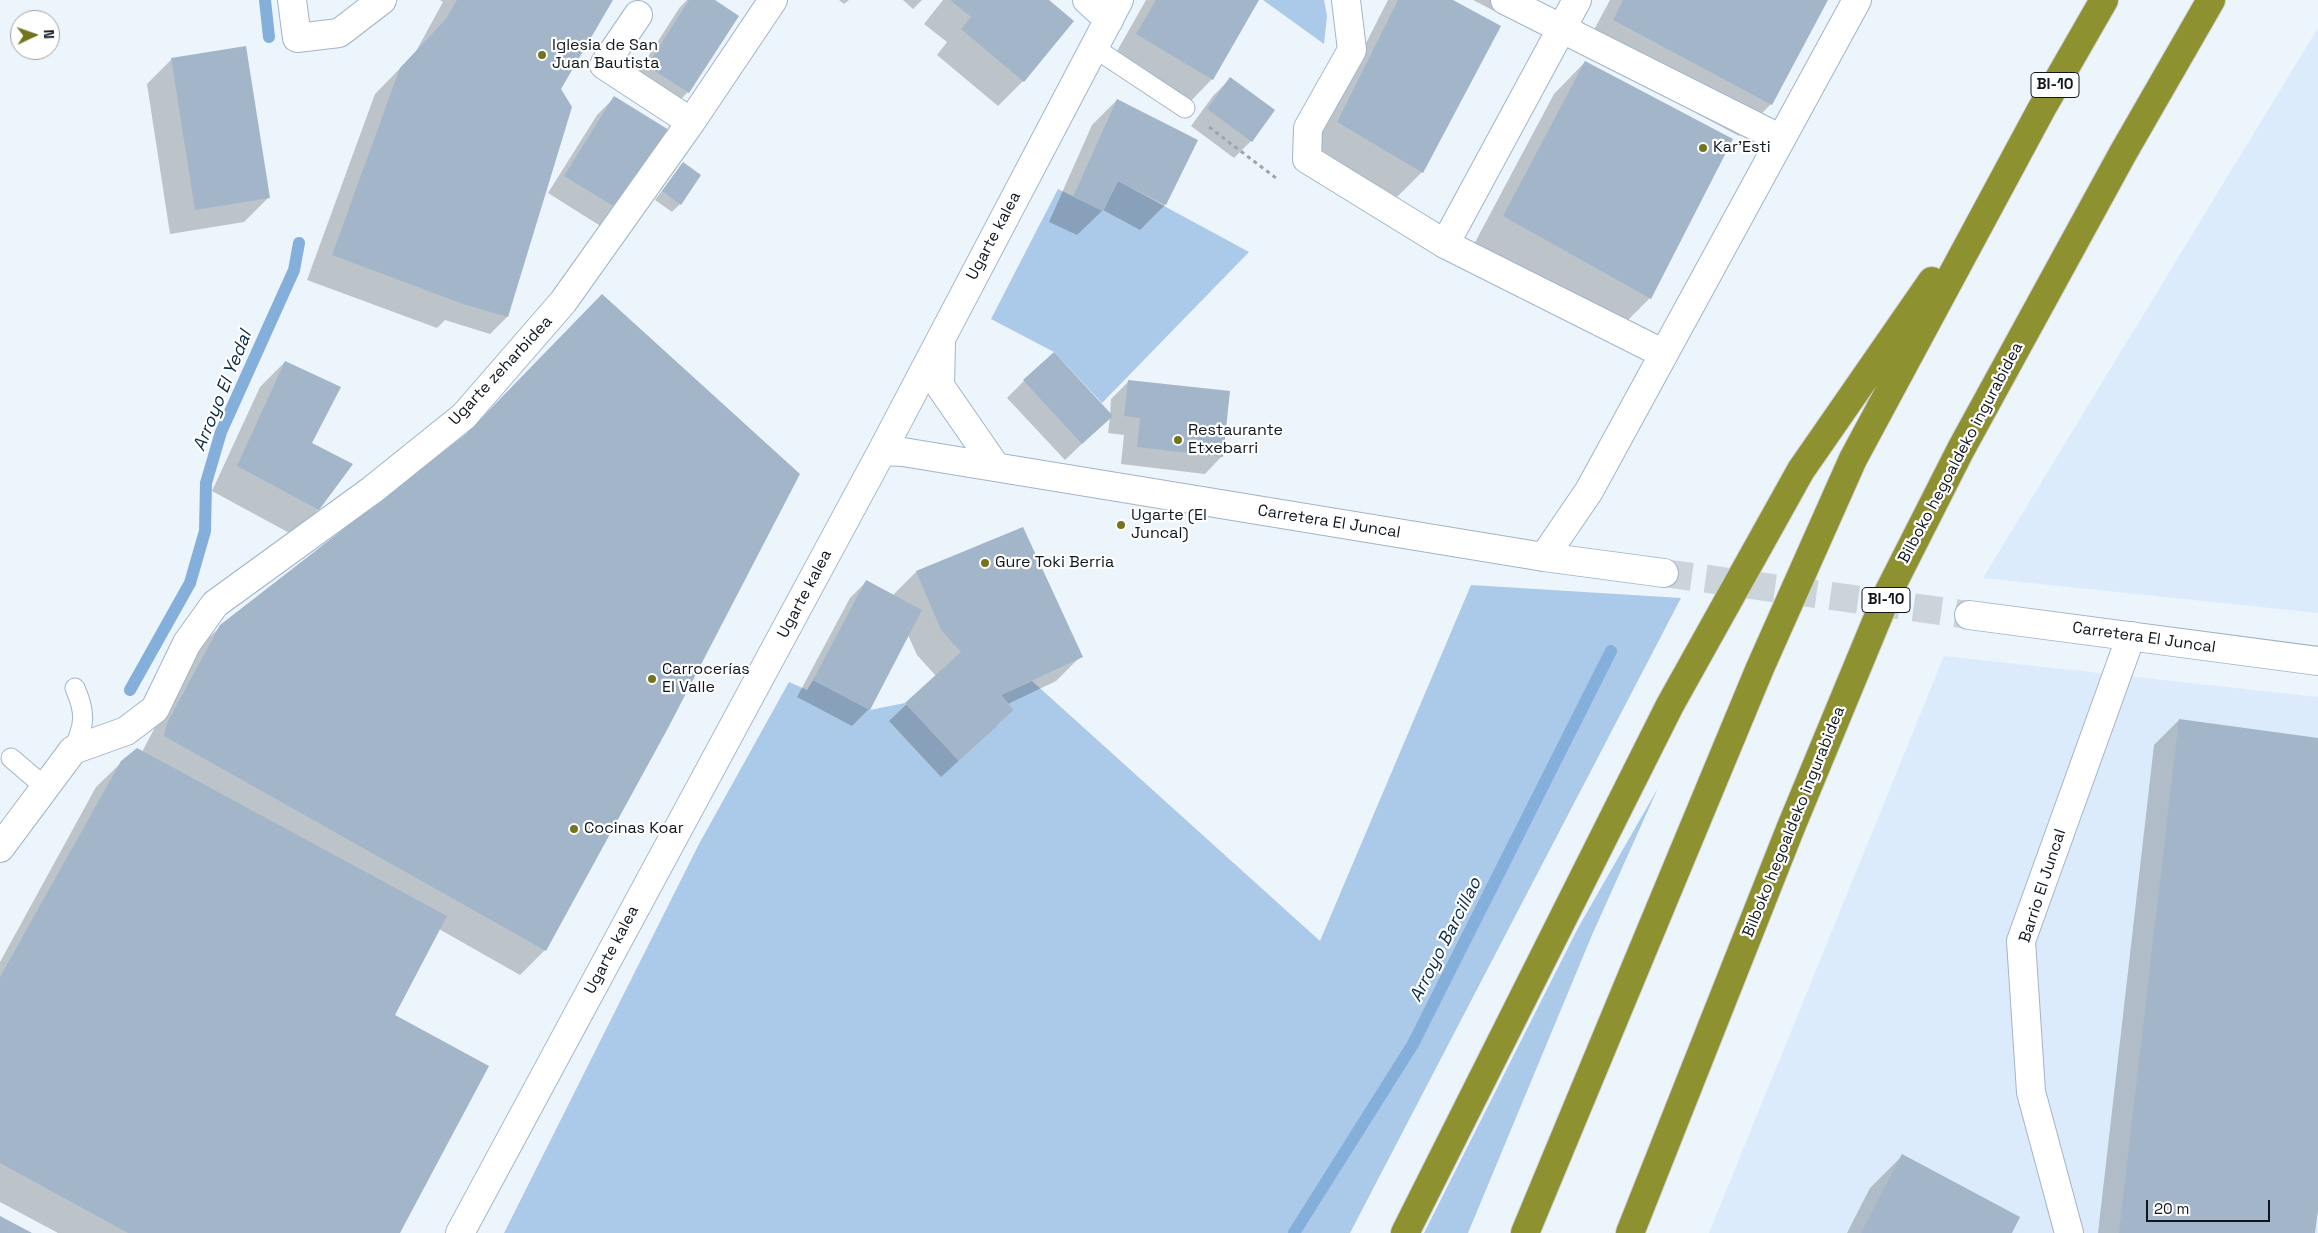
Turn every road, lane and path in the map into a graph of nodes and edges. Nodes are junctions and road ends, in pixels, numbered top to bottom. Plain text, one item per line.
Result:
1 (292, 0) edge
2 (382, 0) edge
3 (773, 0) edge
4 (1087, 0) edge
5 (1346, 0) edge
6 (1505, 0) edge
7 (1577, 0) edge
8 (1857, 0) edge
9 (2104, 0) edge
10 (2211, 0) edge
11 (1114, 10) edge
12 (638, 15) dead end
13 (1561, 29) junction
14 (1093, 47) junction
15 (1185, 108) joint
16 (691, 122) junction
17 (1781, 139) junction
18 (1256, 164) dead end
19 (2008, 170) junction
20 (1445, 244) junction
21 (941, 338) junction
22 (1664, 354) junction
23 (882, 451) junction
24 (996, 467) junction
25 (1544, 557) junction
26 (1664, 573) tunnel mouth
27 (1970, 615) tunnel mouth
28 (2131, 636) junction
29 (2318, 661) edge
30 (75, 688) dead end
31 (73, 750) junction
32 (11, 758) dead end
33 (45, 787) junction
34 (0, 848) edge
35 (460, 1233) edge
36 (1405, 1233) edge
37 (1525, 1233) edge
38 (1630, 1233) edge
39 (2069, 1233) edge

1 - 2 street
3 - 16 street, Ugarte zeharbidea
4 - 11 street
5 - 20 street
6 - 13 street
7 - 13 street
8 - 17 street
9 - 19 highway, BI-10
10 - 38 highway, Bilboko hegoaldeko ingurabidea / BI-10
11 - 14 street, Ugarte kalea
12 - 16 street
13 - 17 street
13 - 20 street
14 - 15 lane
14 - 21 street, Ugarte kalea
15 - 18 path
16 - 31 street, Ugarte zeharbidea
17 - 22 street
19 - 36 highway
19 - 37 highway, BI-10
20 - 22 street
21 - 23 street, Ugarte kalea
21 - 24 street
22 - 25 street
23 - 24 street, Carretera El Juncal
23 - 35 street, Ugarte kalea
24 - 25 street, Carretera El Juncal
25 - 26 street, Carretera El Juncal
27 - 28 street, Carretera El Juncal
28 - 29 street, Carretera El Juncal
28 - 39 street, Barrio El Juncal
30 - 31 lane
31 - 33 street
32 - 33 lane
33 - 34 street

